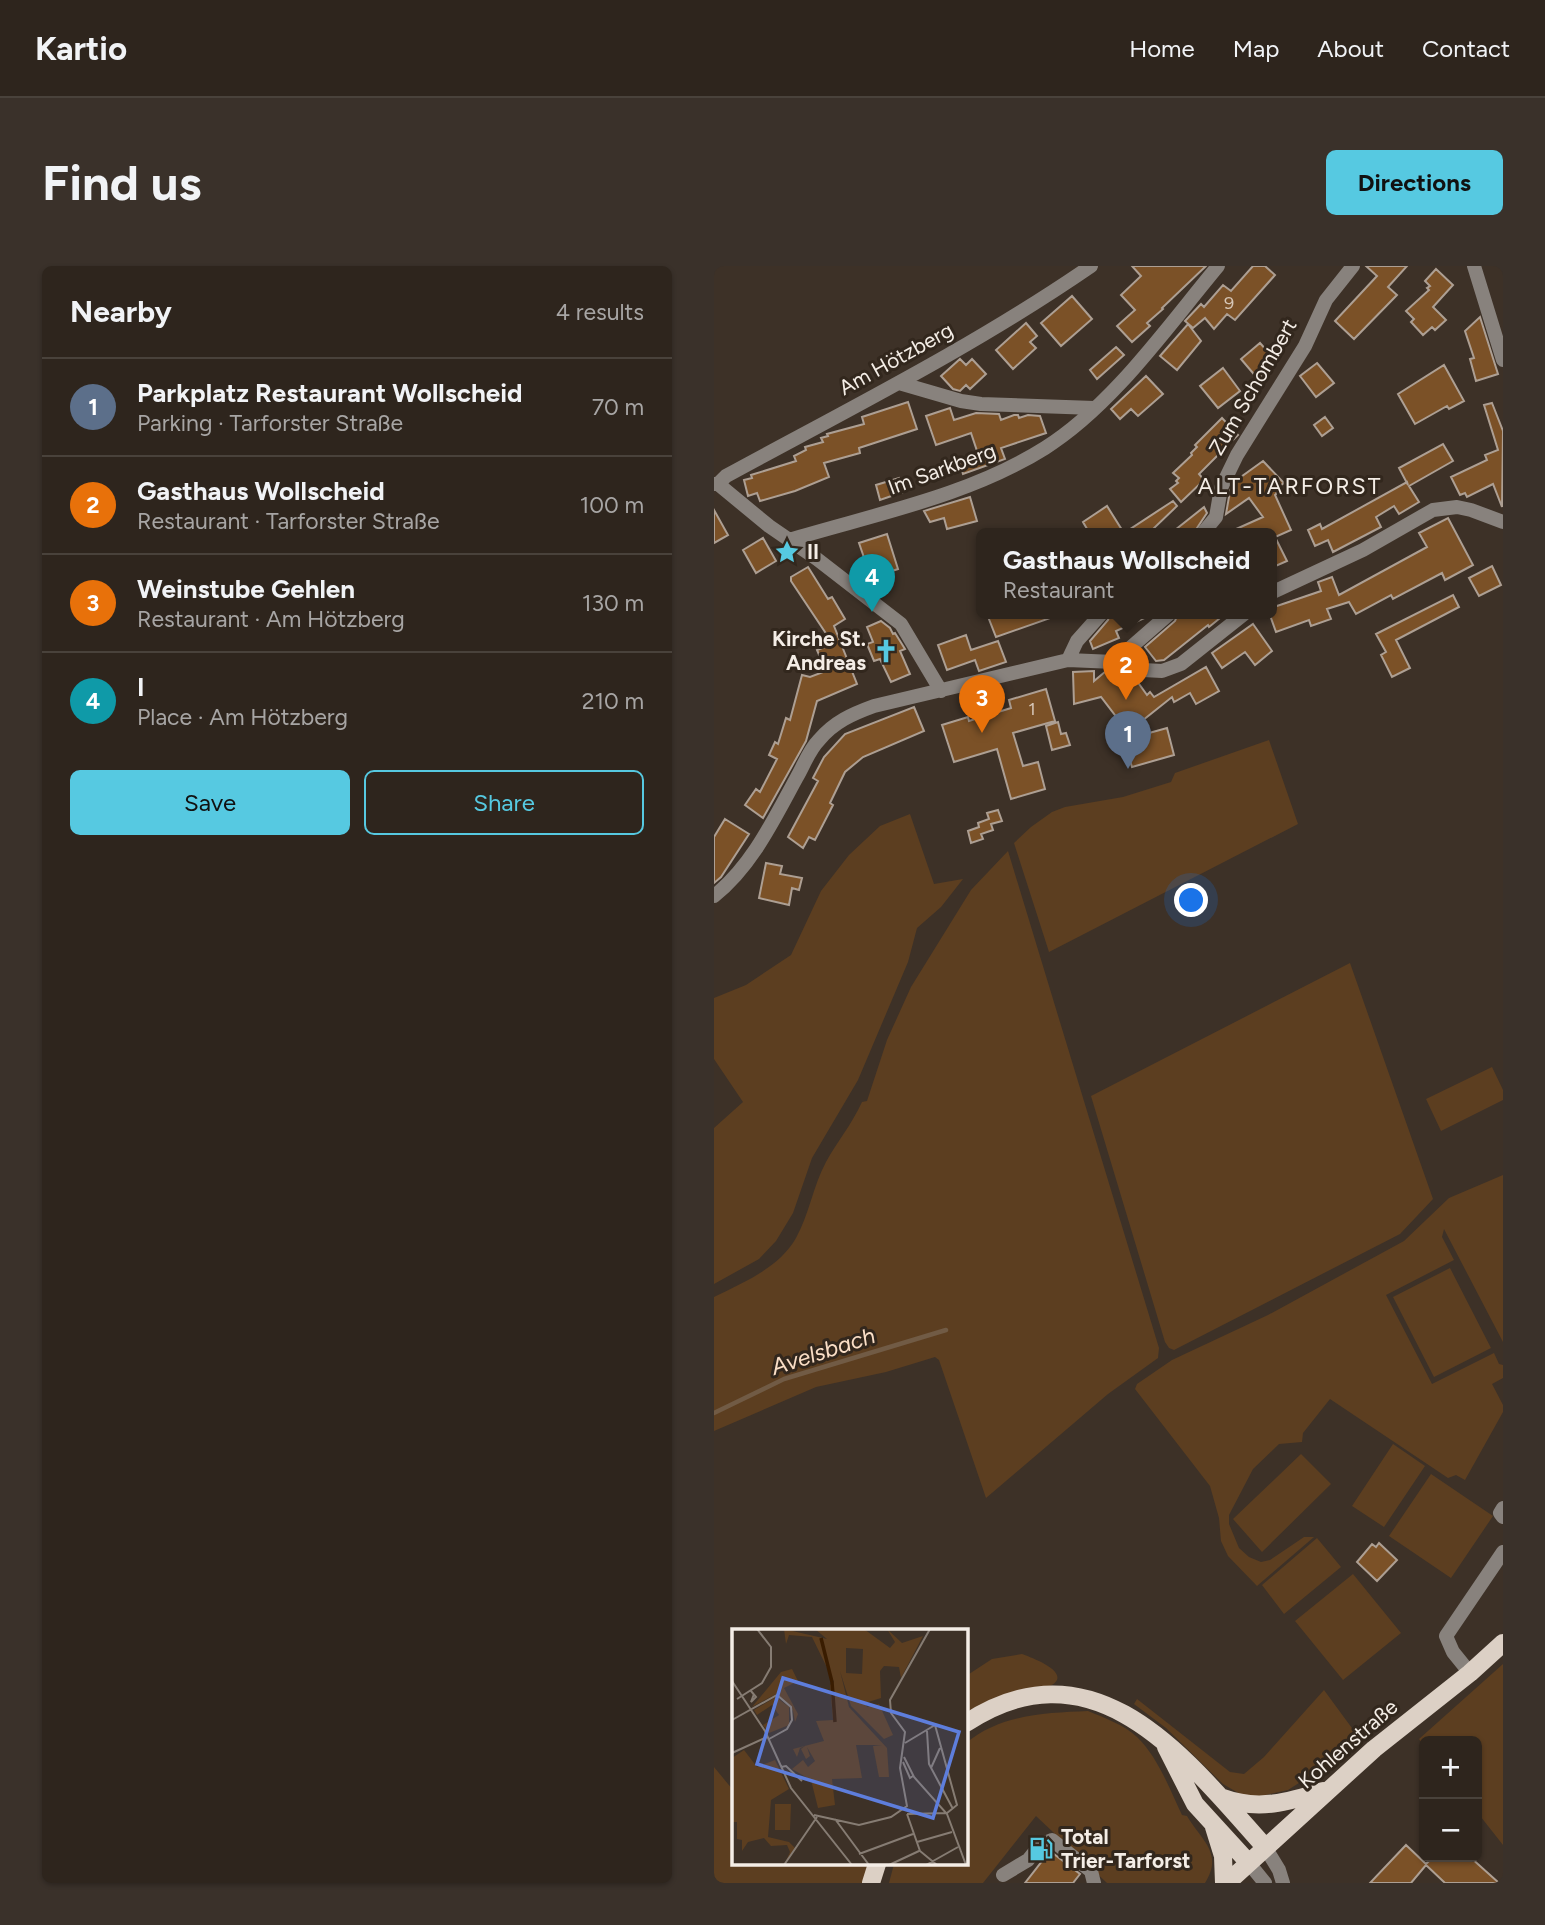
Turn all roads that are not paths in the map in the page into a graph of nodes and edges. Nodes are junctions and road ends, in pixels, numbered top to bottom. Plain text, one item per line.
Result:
1 (1091, 266) edge
2 (1218, 266) edge
3 (1353, 266) edge
4 (1474, 266) edge
5 (1503, 359) edge
6 (899, 383) junction
7 (1094, 408) junction
8 (716, 484) edge
9 (1501, 518) edge
10 (1207, 528) edge
11 (789, 540) junction
12 (1277, 589) edge
13 (1097, 619) edge
14 (1162, 619) edge
15 (1238, 619) edge
16 (1061, 661) junction
17 (1114, 662) junction
18 (941, 691) junction
19 (714, 896) edge
20 (1503, 1508) edge
21 (1503, 1517) edge
22 (1503, 1552) edge
23 (1503, 1643) edge
24 (1470, 1673) junction
25 (968, 1722) edge
26 (1163, 1741) junction
27 (1330, 1789) junction
28 (1223, 1798) junction
29 (1212, 1820) junction
30 (1265, 1847) junction
31 (1248, 1862) junction
32 (876, 1866) edge
33 (1003, 1875) dead end
34 (871, 1883) edge
35 (1094, 1883) edge
36 (1226, 1883) edge
37 (1265, 1883) edge
38 (1283, 1883) edge

1 - 6 street, Am Hötzberg
2 - 7 street, Im Sarkberg
3 - 10 street, Zum Schombert
4 - 5 street
6 - 7 street
6 - 8 street, Am Hötzberg
7 - 11 street, Im Sarkberg
8 - 11 street, Am Hötzberg
9 - 12 street
11 - 18 street, Am Hötzberg
13 - 16 street
14 - 17 street
15 - 17 street
16 - 17 street
16 - 18 street
18 - 19 street
20 - 21 street
22 - 24 street
23 - 24 main road, Kohlenstraße
24 - 27 main road, Kohlenstraße
25 - 26 main road
26 - 28 main road
26 - 29 main road
27 - 28 main road
27 - 30 main road, Kohlenstraße
28 - 30 main road
29 - 31 main road
29 - 36 main road
30 - 31 main road, Kohlenstraße
30 - 38 street
31 - 36 main road, Kohlenstraße
31 - 37 street
32 - 34 main road
33 - 35 street

